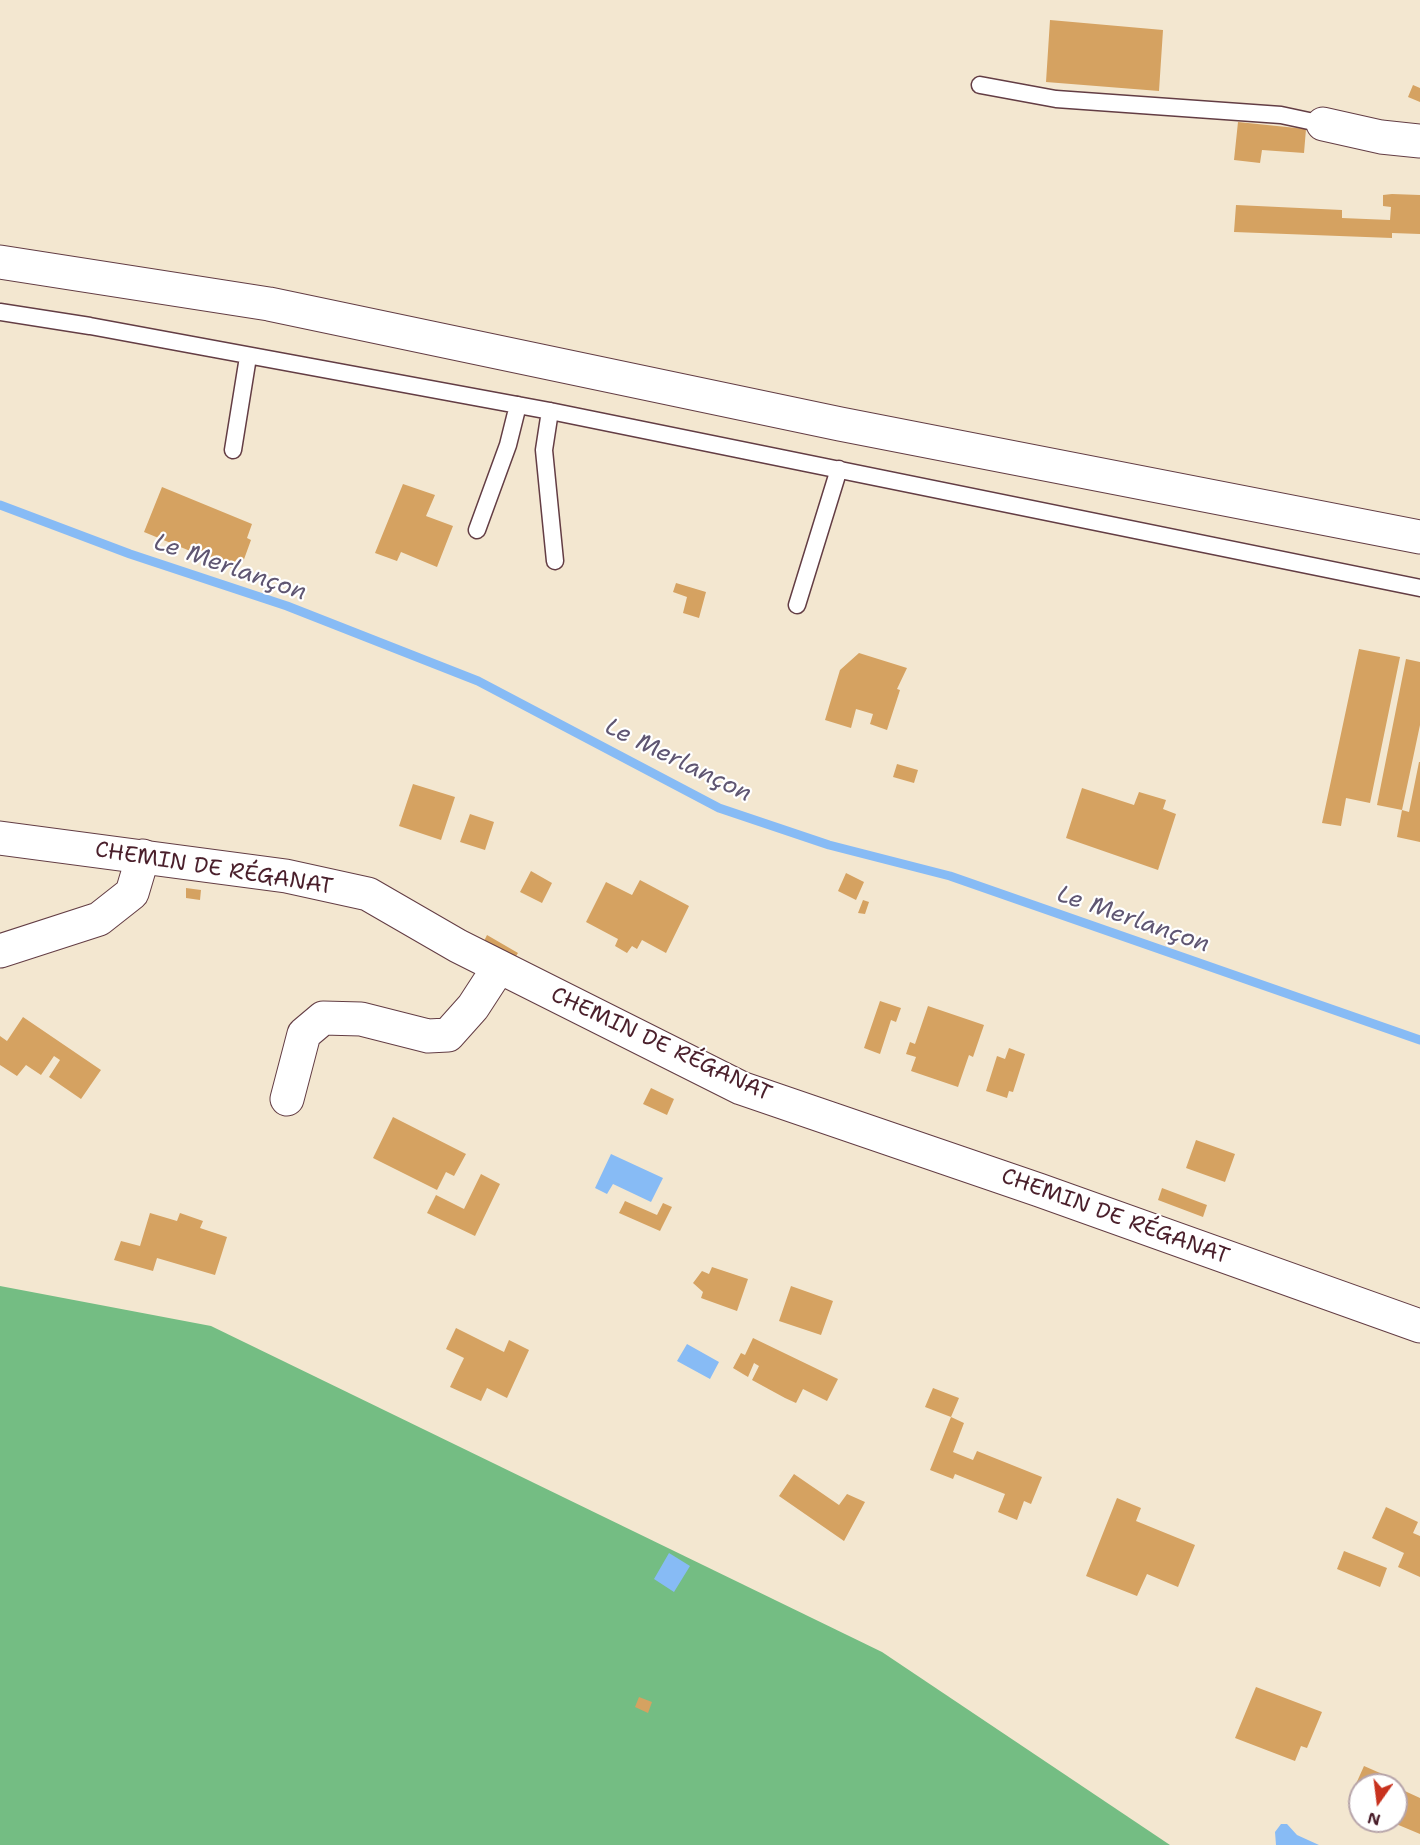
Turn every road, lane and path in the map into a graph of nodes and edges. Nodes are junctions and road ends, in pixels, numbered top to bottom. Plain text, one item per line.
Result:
1 (980, 85) dead end
2 (1323, 124) joint
3 (1420, 141) edge
4 (0, 262) edge
5 (0, 312) edge
6 (248, 357) junction
7 (518, 405) junction
8 (550, 411) junction
9 (233, 450) dead end
10 (839, 470) junction
11 (477, 530) dead end
12 (1420, 537) edge
13 (555, 561) dead end
14 (1420, 588) edge
15 (797, 605) dead end
16 (0, 838) edge
17 (143, 856) junction
18 (0, 951) edge
19 (499, 967) junction
20 (287, 1099) dead end
21 (1420, 1326) edge

1 - 2 lane
2 - 3 street
4 - 12 street
5 - 6 lane
6 - 7 lane
6 - 9 lane
7 - 8 lane
7 - 11 lane
8 - 10 lane
8 - 13 lane
10 - 14 lane
10 - 15 lane
16 - 17 street, CHEMIN DE RÉGANAT
17 - 18 street
17 - 19 street, CHEMIN DE RÉGANAT
19 - 20 street
19 - 21 street, CHEMIN DE RÉGANAT

